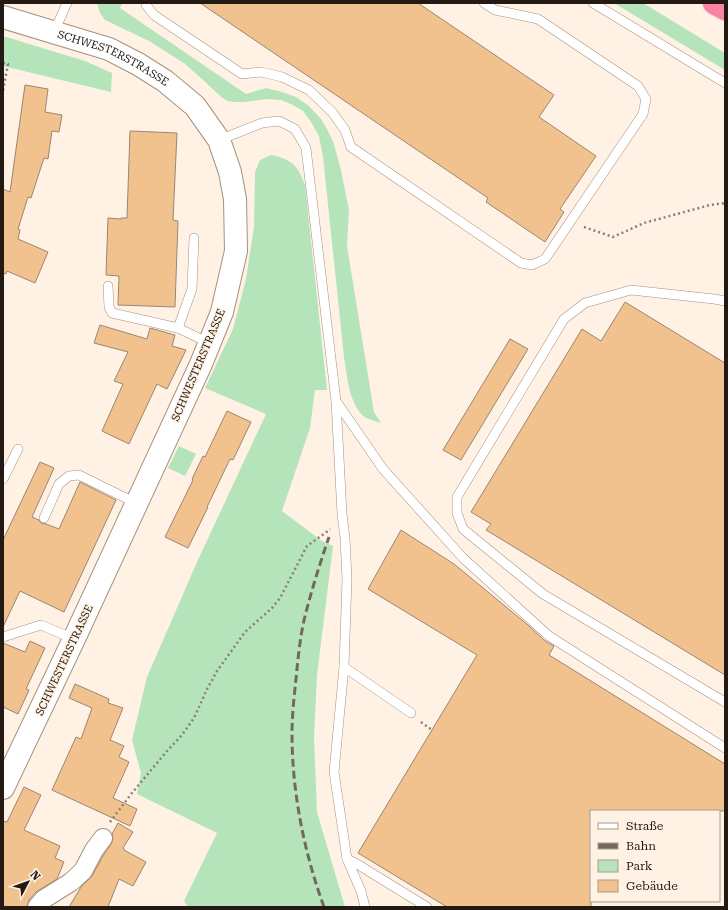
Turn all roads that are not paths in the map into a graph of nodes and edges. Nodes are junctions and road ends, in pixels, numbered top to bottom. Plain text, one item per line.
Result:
1 (67, 3) edge
2 (146, 3) edge
3 (484, 3) edge
4 (593, 3) edge
5 (714, 3) edge
6 (725, 8) edge
7 (3, 16) edge
8 (54, 32) junction
9 (725, 83) edge
10 (219, 140) junction
11 (194, 238) dead end
12 (108, 286) dead end
13 (725, 300) edge
14 (178, 328) junction
15 (209, 343) junction
16 (336, 401) junction
17 (18, 449) dead end
18 (3, 479) edge
19 (136, 503) junction
20 (44, 518) dead end
21 (3, 636) edge
22 (74, 639) junction
23 (344, 667) junction
24 (725, 702) edge
25 (411, 713) dead end
26 (725, 748) edge
27 (3, 788) edge
28 (103, 838) road end
29 (347, 859) junction
30 (37, 907) edge
31 (365, 907) edge
32 (427, 907) edge

1 - 8 lane
2 - 3 lane
4 - 9 lane
5 - 6 highway
7 - 8 street, SCHWESTERSTRASSE
8 - 10 street, SCHWESTERSTRASSE
10 - 15 street, SCHWESTERSTRASSE
10 - 16 lane
11 - 14 lane
12 - 14 lane
13 - 24 lane
14 - 15 lane
15 - 19 street, SCHWESTERSTRASSE
16 - 23 lane
16 - 26 lane
17 - 18 lane
19 - 20 lane
19 - 22 street, SCHWESTERSTRASSE
21 - 22 lane
22 - 27 street, SCHWESTERSTRASSE
23 - 25 lane
23 - 29 lane
28 - 30 street
29 - 31 lane
29 - 32 lane

